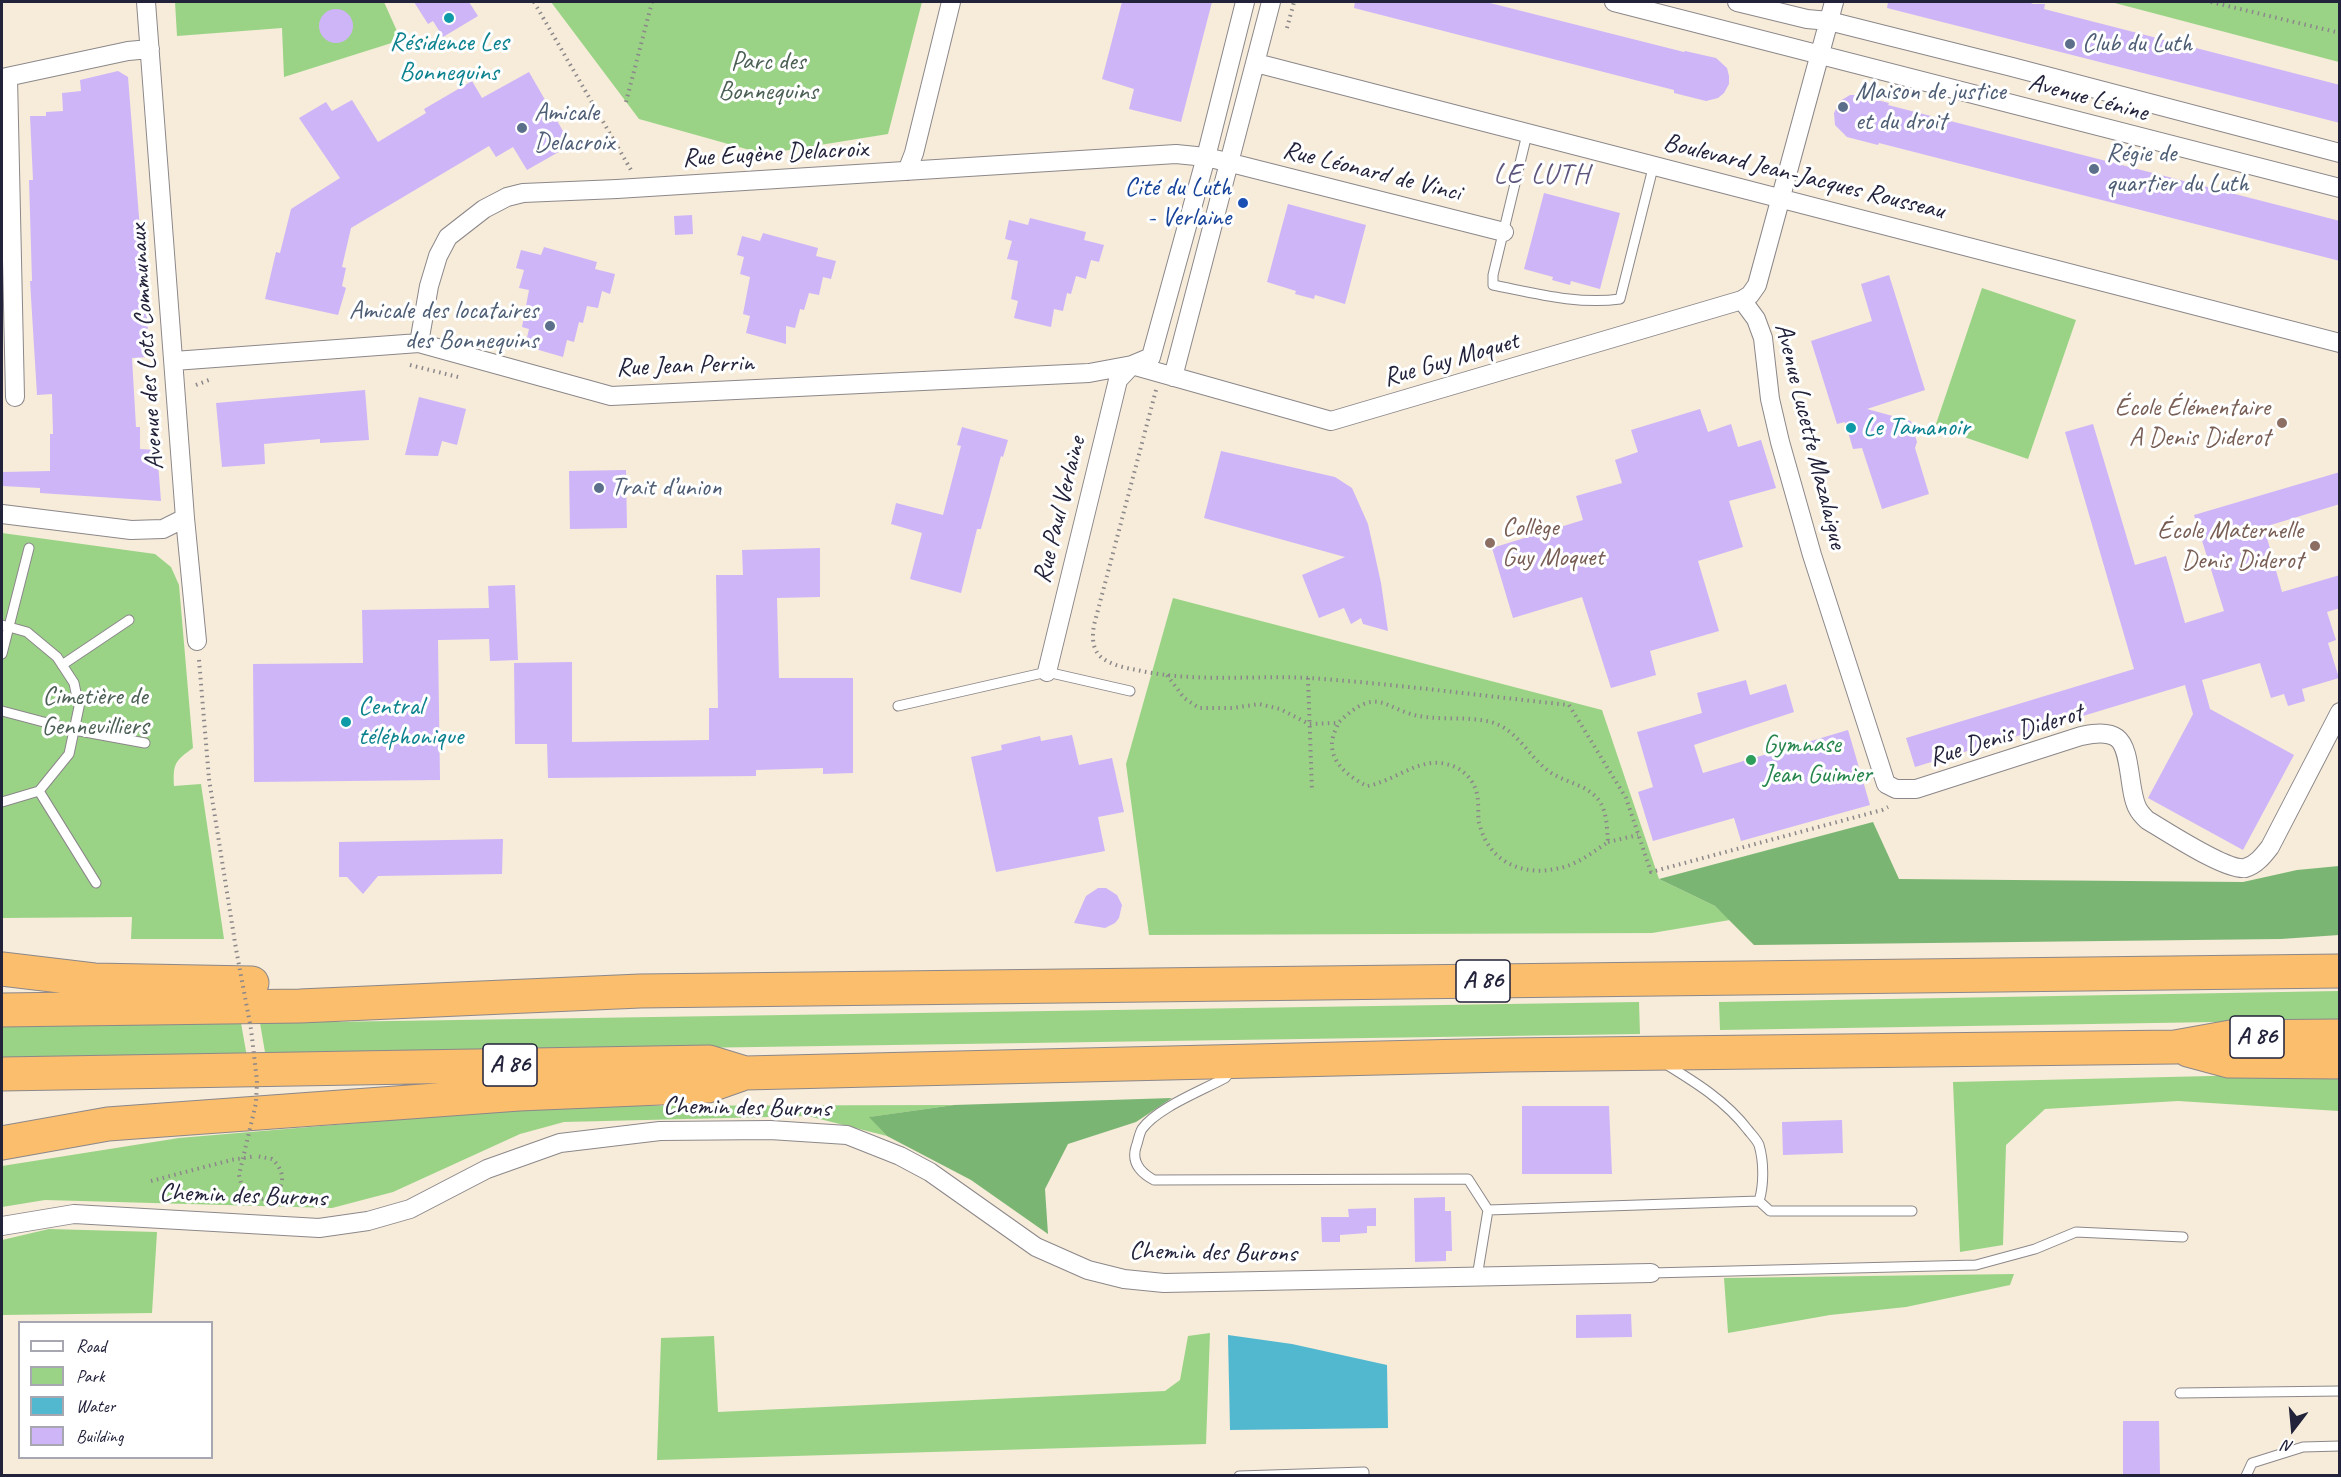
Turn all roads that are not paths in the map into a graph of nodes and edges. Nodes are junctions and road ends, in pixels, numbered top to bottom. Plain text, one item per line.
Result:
1 (146, 2) edge
2 (951, 2) edge
3 (1245, 2) edge
4 (1271, 2) edge
5 (1614, 2) edge
6 (1737, 2) edge
7 (1834, 2) edge
8 (1829, 21) junction
9 (150, 49) junction
10 (1820, 55) junction
11 (1256, 63) junction
12 (5, 77) edge
13 (1527, 134) junction
14 (2340, 153) edge
15 (1206, 157) junction
16 (1227, 162) junction
17 (1654, 164) junction
18 (907, 171) junction
19 (2340, 188) edge
20 (1782, 198) junction
21 (1504, 232) junction
22 (1742, 300) junction
23 (419, 343) junction
24 (2340, 343) edge
25 (174, 361) junction
26 (1132, 365) junction
27 (1173, 377) junction
28 (15, 397) dead end
29 (2, 513) edge
30 (185, 518) junction
31 (29, 548) dead end
32 (129, 620) dead end
33 (5, 626) edge
34 (197, 641) road end
35 (2, 654) edge
36 (63, 665) junction
37 (1047, 672) junction
38 (1130, 692) dead end
39 (898, 706) dead end
40 (2, 711) edge
41 (2340, 712) edge
42 (74, 730) junction
43 (145, 743) dead end
44 (1886, 784) joint
45 (39, 791) junction
46 (2, 802) edge
47 (96, 883) dead end
48 (2335, 967) edge
49 (2, 969) edge
50 (300, 1006) junction
51 (2, 1010) edge
52 (2340, 1036) edge
53 (2175, 1047) junction
54 (1650, 1053) junction
55 (1238, 1062) junction
56 (2340, 1062) edge
57 (745, 1073) junction
58 (2, 1074) edge
59 (2, 1143) edge
60 (1759, 1201) junction
61 (1488, 1210) junction
62 (1912, 1211) dead end
63 (2, 1226) edge
64 (2183, 1237) dead end
65 (1651, 1273) joint
66 (1477, 1276) junction
67 (2340, 1391) edge
68 (2180, 1393) dead end
69 (2340, 1446) edge
70 (1314, 1475) edge
71 (1239, 1476) edge
72 (1364, 1476) edge
73 (2246, 1476) edge

1 - 9 street, Avenue des Lots Communaux
2 - 18 street
3 - 15 street
4 - 11 street
5 - 10 street, Avenue Lénine
6 - 8 street, Avenue Lénine
7 - 8 street, Avenue Lucette Mazalaigue
8 - 10 street, Avenue Lucette Mazalaigue
8 - 14 street, Avenue Lénine
9 - 12 street
9 - 25 street, Avenue des Lots Communaux
10 - 19 street, Avenue Lénine
10 - 20 street, Avenue Lucette Mazalaigue
11 - 13 street, Boulevard Jean-Jacques Rousseau
11 - 16 street
12 - 28 street
13 - 17 street, Boulevard Jean-Jacques Rousseau
13 - 21 lane
15 - 16 street, Rue Eugène Delacroix
15 - 18 street, Rue Eugène Delacroix
15 - 26 street, Rue Paul Verlaine
16 - 21 street, Rue Léonard de Vinci
16 - 27 street
17 - 20 street, Boulevard Jean-Jacques Rousseau
17 - 21 lane
18 - 23 street, Rue Eugène Delacroix
20 - 22 street, Avenue Lucette Mazalaigue
20 - 24 street, Boulevard Jean-Jacques Rousseau
22 - 27 street, Rue Guy Moquet
22 - 44 street, Avenue Lucette Mazalaigue
23 - 25 street, Rue Jean Perrin
23 - 26 street, Rue Jean Perrin
25 - 30 street, Avenue des Lots Communaux
26 - 27 street
26 - 37 street, Rue Paul Verlaine
29 - 30 street
30 - 34 street, Avenue des Lots Communaux
31 - 33 lane
32 - 36 lane
33 - 35 lane
33 - 36 lane
36 - 42 lane
37 - 38 lane
37 - 39 lane
40 - 42 lane
41 - 44 street, Rue Denis Diderot
42 - 43 lane
42 - 45 lane
45 - 46 lane
45 - 47 lane
48 - 50 highway, A 86
49 - 50 highway
50 - 51 highway, A 86
52 - 53 highway, A 86
53 - 54 highway, A 86
53 - 56 highway
54 - 55 highway, A 86
54 - 60 lane
55 - 57 highway, A 86
55 - 61 lane
57 - 58 highway, A 86
57 - 59 highway
60 - 61 lane
60 - 62 lane
61 - 66 lane
63 - 66 street, Chemin des Burons
64 - 65 lane
65 - 66 street, Chemin des Burons
67 - 68 lane
69 - 73 lane
70 - 71 lane
70 - 72 lane

